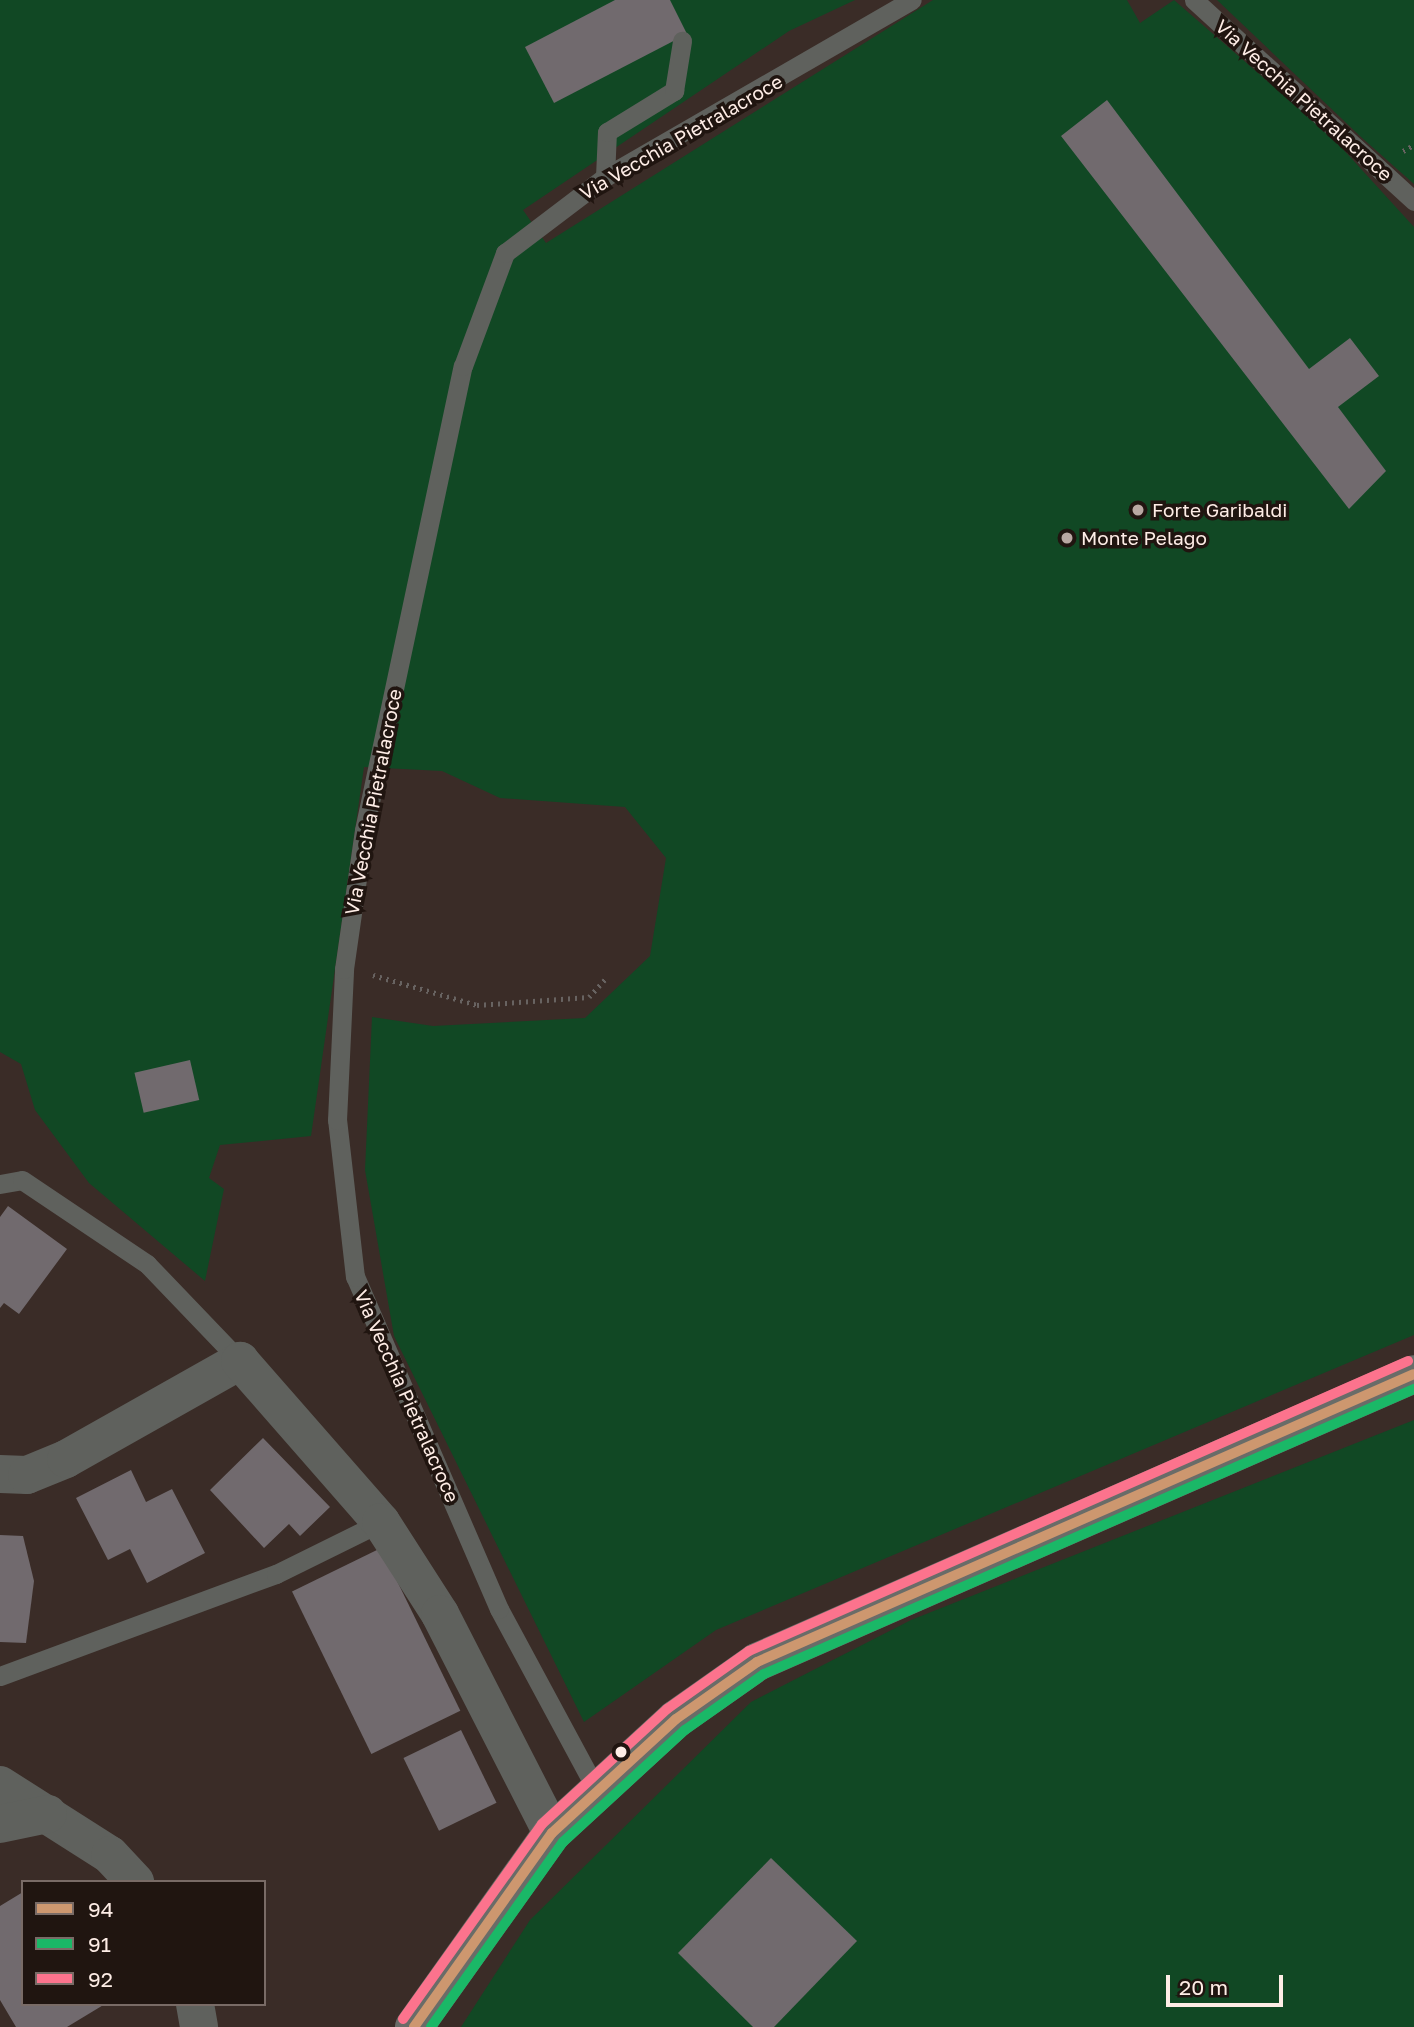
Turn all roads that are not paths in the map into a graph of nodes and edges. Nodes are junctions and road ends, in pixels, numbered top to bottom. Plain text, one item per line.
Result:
1 (912, 0) edge
2 (1194, 0) edge
3 (682, 41) dead end
4 (605, 177) junction
5 (1414, 201) edge
6 (0, 1184) edge
7 (240, 1361) junction
8 (1414, 1374) edge
9 (0, 1474) edge
10 (381, 1522) junction
11 (0, 1676) edge
12 (0, 1785) edge
13 (596, 1789) junction
14 (48, 1814) junction
15 (0, 1824) edge
16 (552, 1833) junction
17 (133, 1880) edge
18 (195, 2006) edge
19 (198, 2027) edge
20 (414, 2027) edge

1 - 4 lane, Via Vecchia Pietralacroce
2 - 5 lane, Via Vecchia Pietralacroce
3 - 4 lane
4 - 13 lane, Via Vecchia Pietralacroce
6 - 7 lane
7 - 9 street
7 - 10 street
8 - 13 main road
10 - 11 lane
10 - 16 street
12 - 14 street
13 - 16 main road
14 - 15 street
14 - 17 street
16 - 20 main road
18 - 19 street

